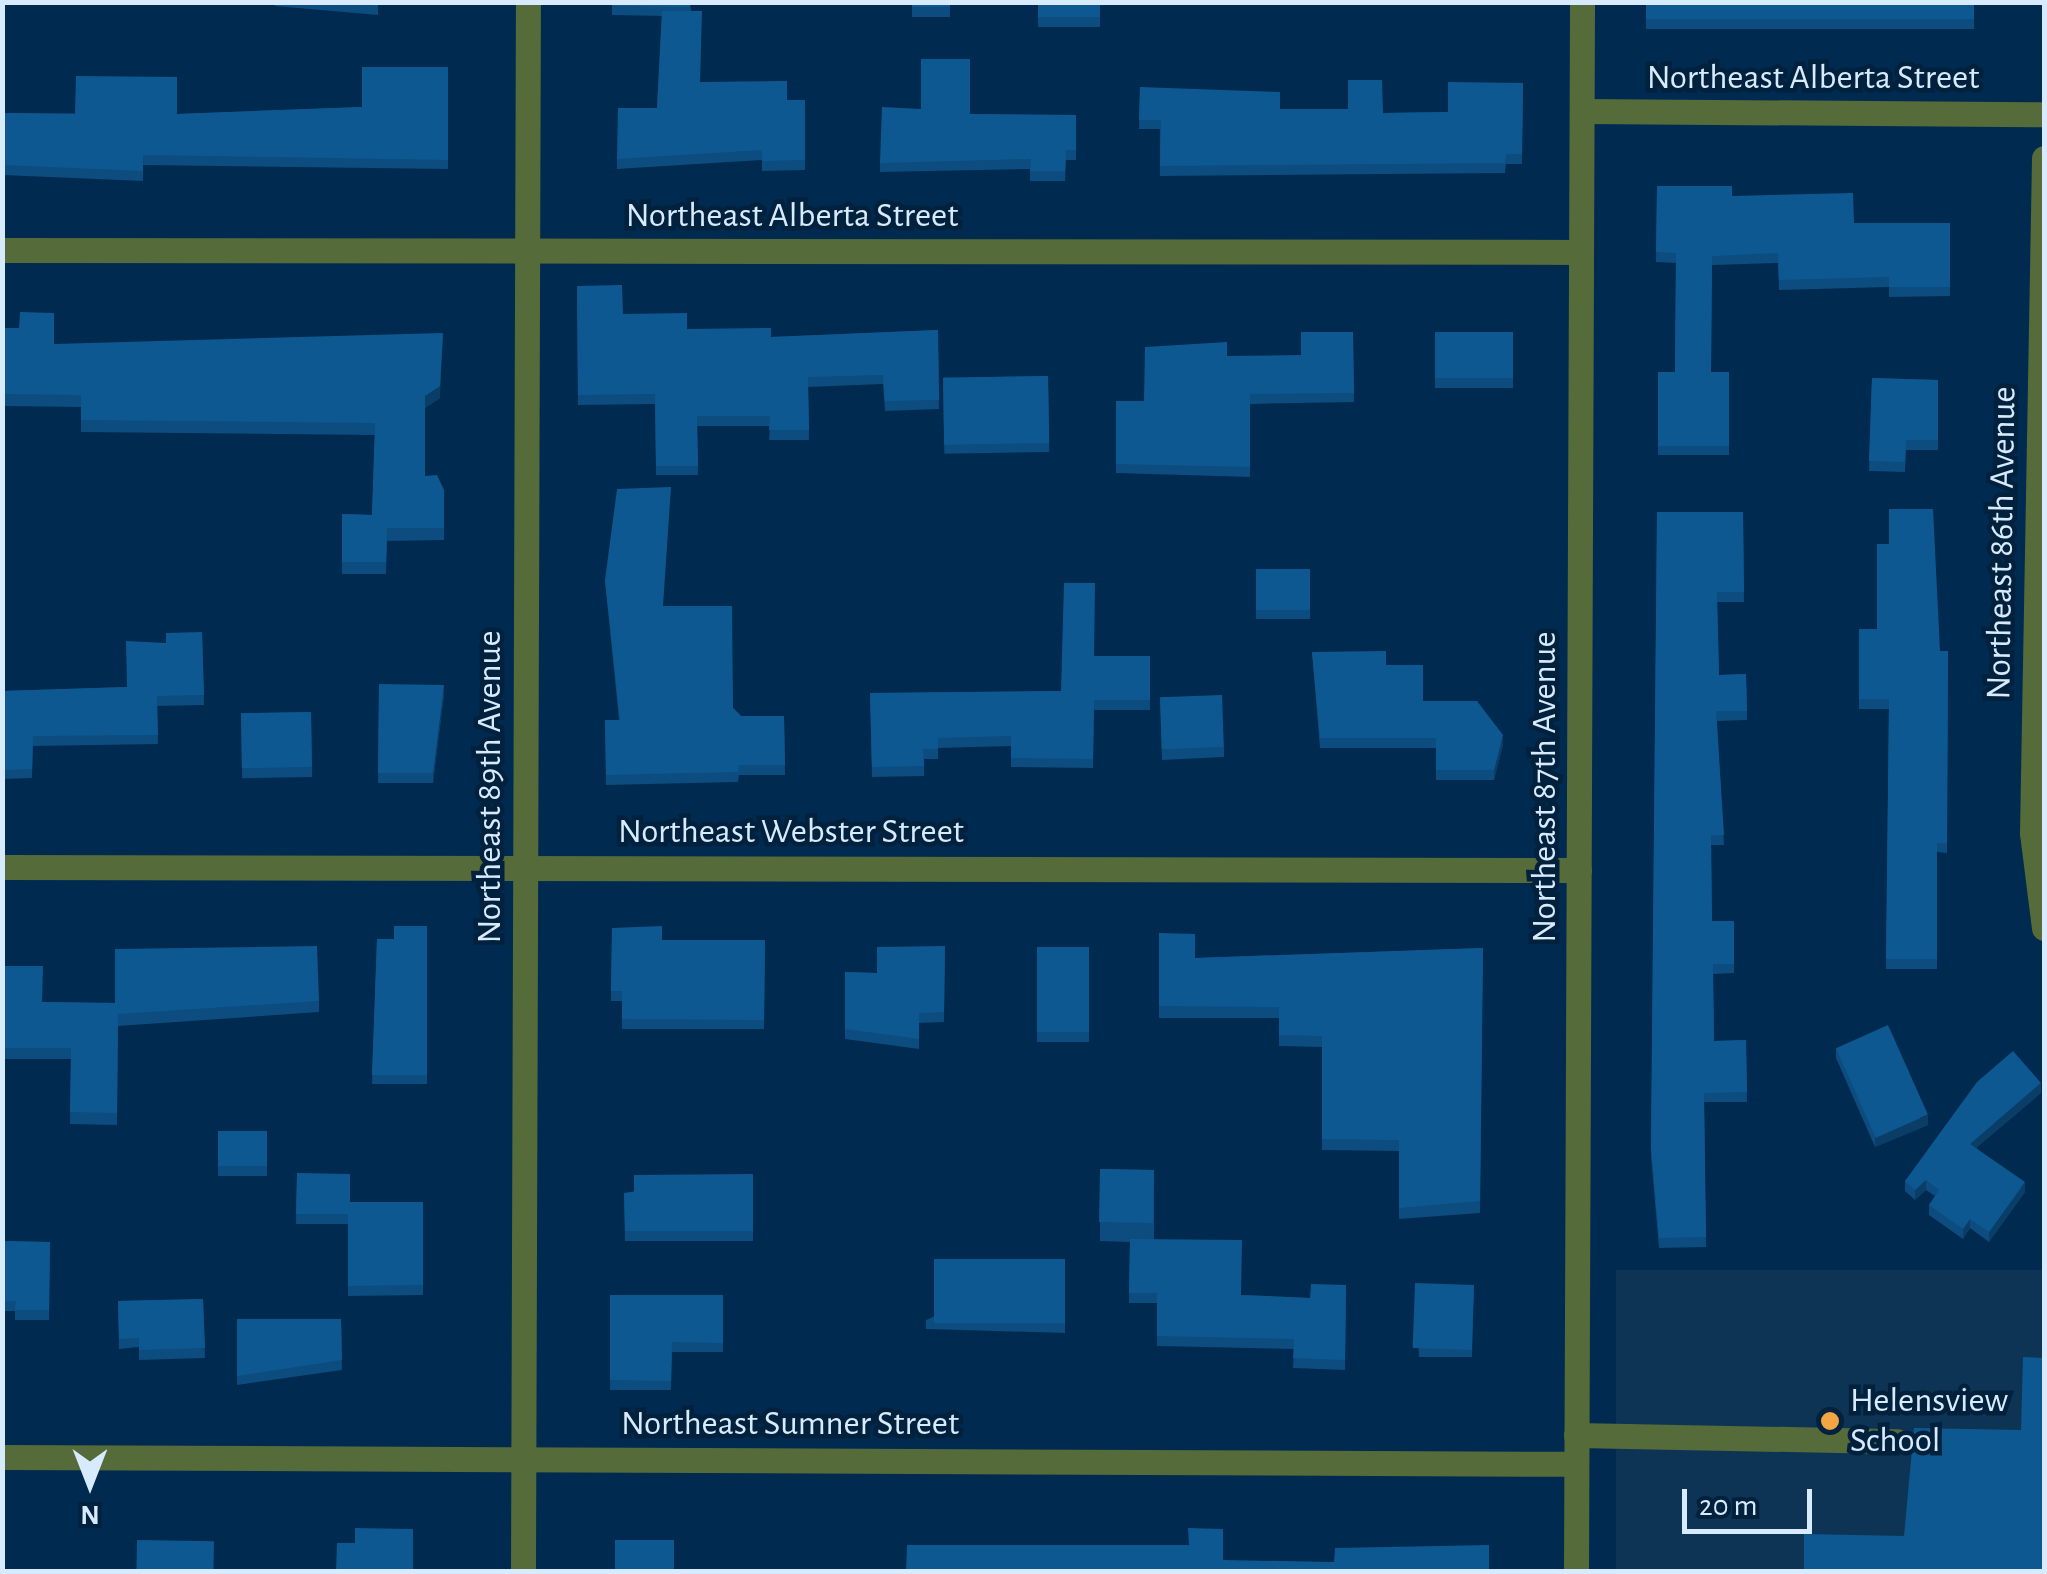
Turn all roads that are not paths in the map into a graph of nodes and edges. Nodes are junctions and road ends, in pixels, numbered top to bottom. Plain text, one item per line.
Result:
1 (528, 2) edge
2 (1582, 2) edge
3 (1582, 112) junction
4 (2044, 114) edge
5 (2044, 158) edge
6 (2, 250) edge
7 (526, 250) junction
8 (1581, 252) junction
9 (2040, 573) edge
10 (525, 866) junction
11 (2, 867) edge
12 (1579, 870) junction
13 (2044, 928) edge
14 (1576, 1435) junction
15 (1898, 1441) dead end
16 (2, 1457) edge
17 (523, 1457) junction
18 (1576, 1464) junction
19 (523, 1572) edge
20 (1576, 1572) edge

1 - 7 street, Northeast 89th Avenue
2 - 3 street, Northeast 87th Avenue
3 - 4 street, Northeast Alberta Street
3 - 8 street, Northeast 87th Avenue
5 - 9 street, Northeast 86th Avenue
6 - 7 street, Northeast Alberta Street
7 - 8 street, Northeast Alberta Street
7 - 10 street, Northeast 89th Avenue
8 - 12 street, Northeast 87th Avenue
9 - 13 street, Northeast 86th Avenue
10 - 11 street, Northeast Webster Street
10 - 12 street, Northeast Webster Street
10 - 17 street, Northeast 89th Avenue
12 - 14 street, Northeast 87th Avenue
14 - 15 street
14 - 18 street, Northeast 87th Avenue
16 - 17 street, Northeast Sumner Street
17 - 18 street, Northeast Sumner Street
17 - 19 street, Northeast 89th Avenue
18 - 20 street, Northeast 87th Avenue

